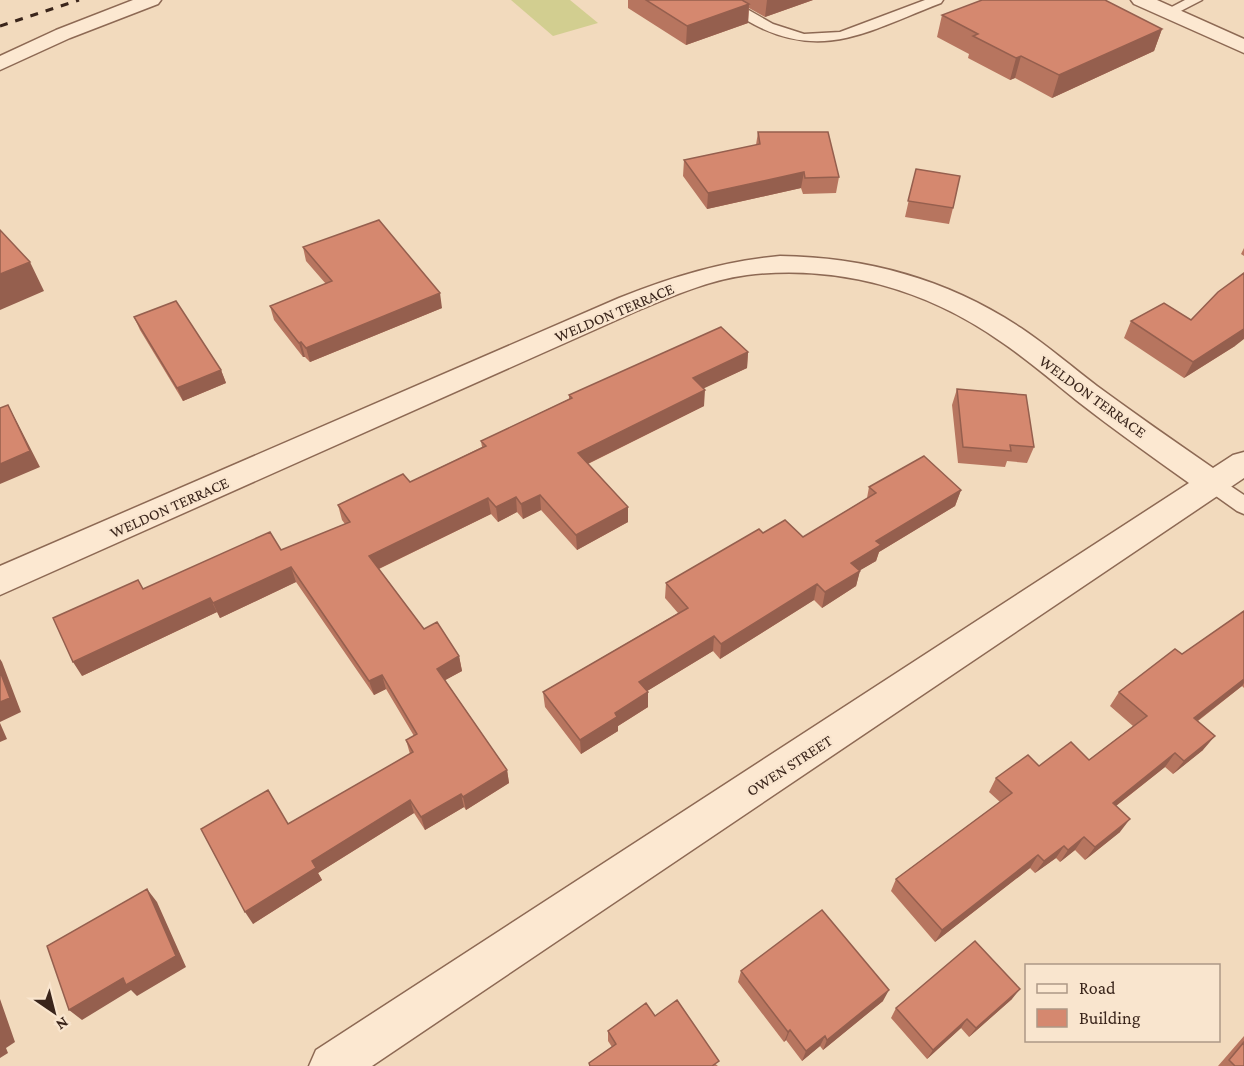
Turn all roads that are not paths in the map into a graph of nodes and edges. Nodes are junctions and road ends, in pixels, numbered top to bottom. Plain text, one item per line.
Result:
1 (151, 0) edge
2 (722, 0) edge
3 (937, 0) edge
4 (1141, 0) edge
5 (1196, 0) edge
6 (1168, 12) junction
7 (1244, 47) edge
8 (0, 63) edge
9 (1244, 463) edge
10 (1213, 484) junction
11 (1244, 506) edge
12 (0, 581) edge
13 (332, 1066) edge

1 - 8 street
2 - 3 lane
4 - 6 street
5 - 6 lane
6 - 7 street
9 - 10 street, OWEN STREET
10 - 11 lane
10 - 12 street, WELDON TERRACE
10 - 13 street, OWEN STREET

